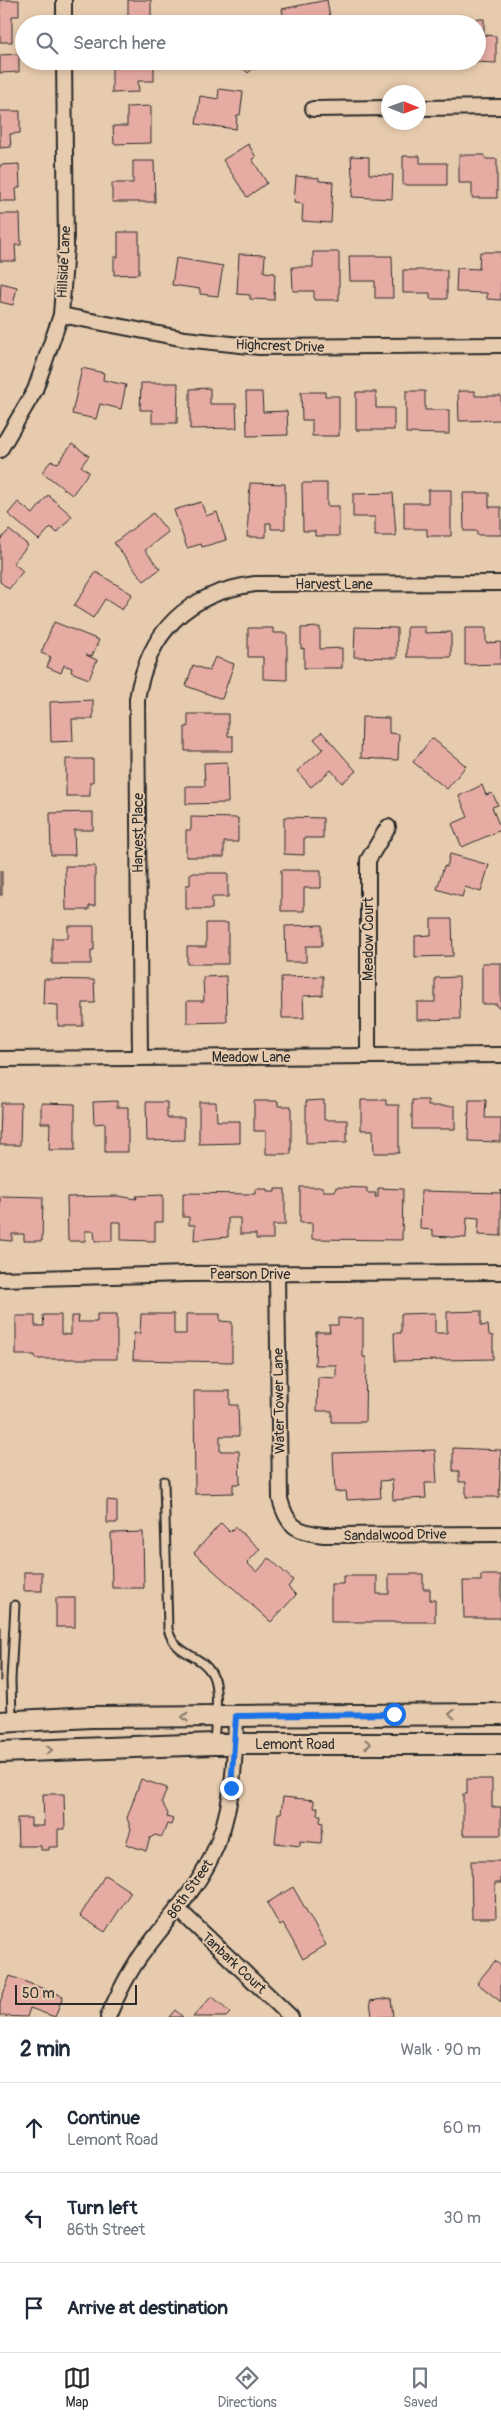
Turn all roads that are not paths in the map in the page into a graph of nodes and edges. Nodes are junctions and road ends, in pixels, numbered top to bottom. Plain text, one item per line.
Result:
1 (64, 0) edge
2 (64, 15) edge
3 (64, 70) edge
4 (501, 107) edge
5 (381, 108) edge
6 (426, 108) edge
7 (313, 109) dead end
8 (61, 316) junction
9 (501, 345) edge
10 (0, 450) edge
11 (501, 583) edge
12 (174, 617) joint
13 (388, 826) dead end
14 (501, 1055) edge
15 (368, 1056) junction
16 (140, 1058) junction
17 (0, 1059) edge
18 (501, 1272) edge
19 (277, 1274) junction
20 (0, 1279) edge
21 (164, 1481) dead end
22 (291, 1525) joint
23 (501, 1534) edge
24 (15, 1605) dead end
25 (501, 1714) edge
26 (215, 1716) junction
27 (236, 1716) junction
28 (6, 1722) edge
29 (214, 1744) junction
30 (235, 1744) junction
31 (501, 1744) edge
32 (0, 1752) edge
33 (177, 1908) junction
34 (108, 2017) edge
35 (291, 2017) edge

1 - 2 street
3 - 8 street, Hillside Lane
4 - 6 street
5 - 7 street
8 - 9 street, Highcrest Drive
8 - 10 street, Hillside Lane
11 - 12 street, Harvest Lane
12 - 16 street, Harvest Place
13 - 15 street, Meadow Court
14 - 15 street, Meadow Lane
15 - 16 street, Meadow Lane
16 - 17 street, Meadow Lane
18 - 19 street, Pearson Drive
19 - 20 street, Pearson Drive
19 - 22 street, Water Tower Lane
21 - 26 lane
22 - 23 street, Sandalwood Drive
24 - 28 lane
25 -> 27 main road, Lemont Road
26 - 27 main road, Lemont Road
26 -> 28 main road, Lemont Road
26 - 29 lane
27 - 30 street, 86th Street
29 - 30 main road, Lemont Road
32 -> 29 main road, Lemont Road
30 -> 31 main road, Lemont Road
30 - 33 street, 86th Street
33 - 34 street, 86th Street
33 - 35 street, Tanbark Court

